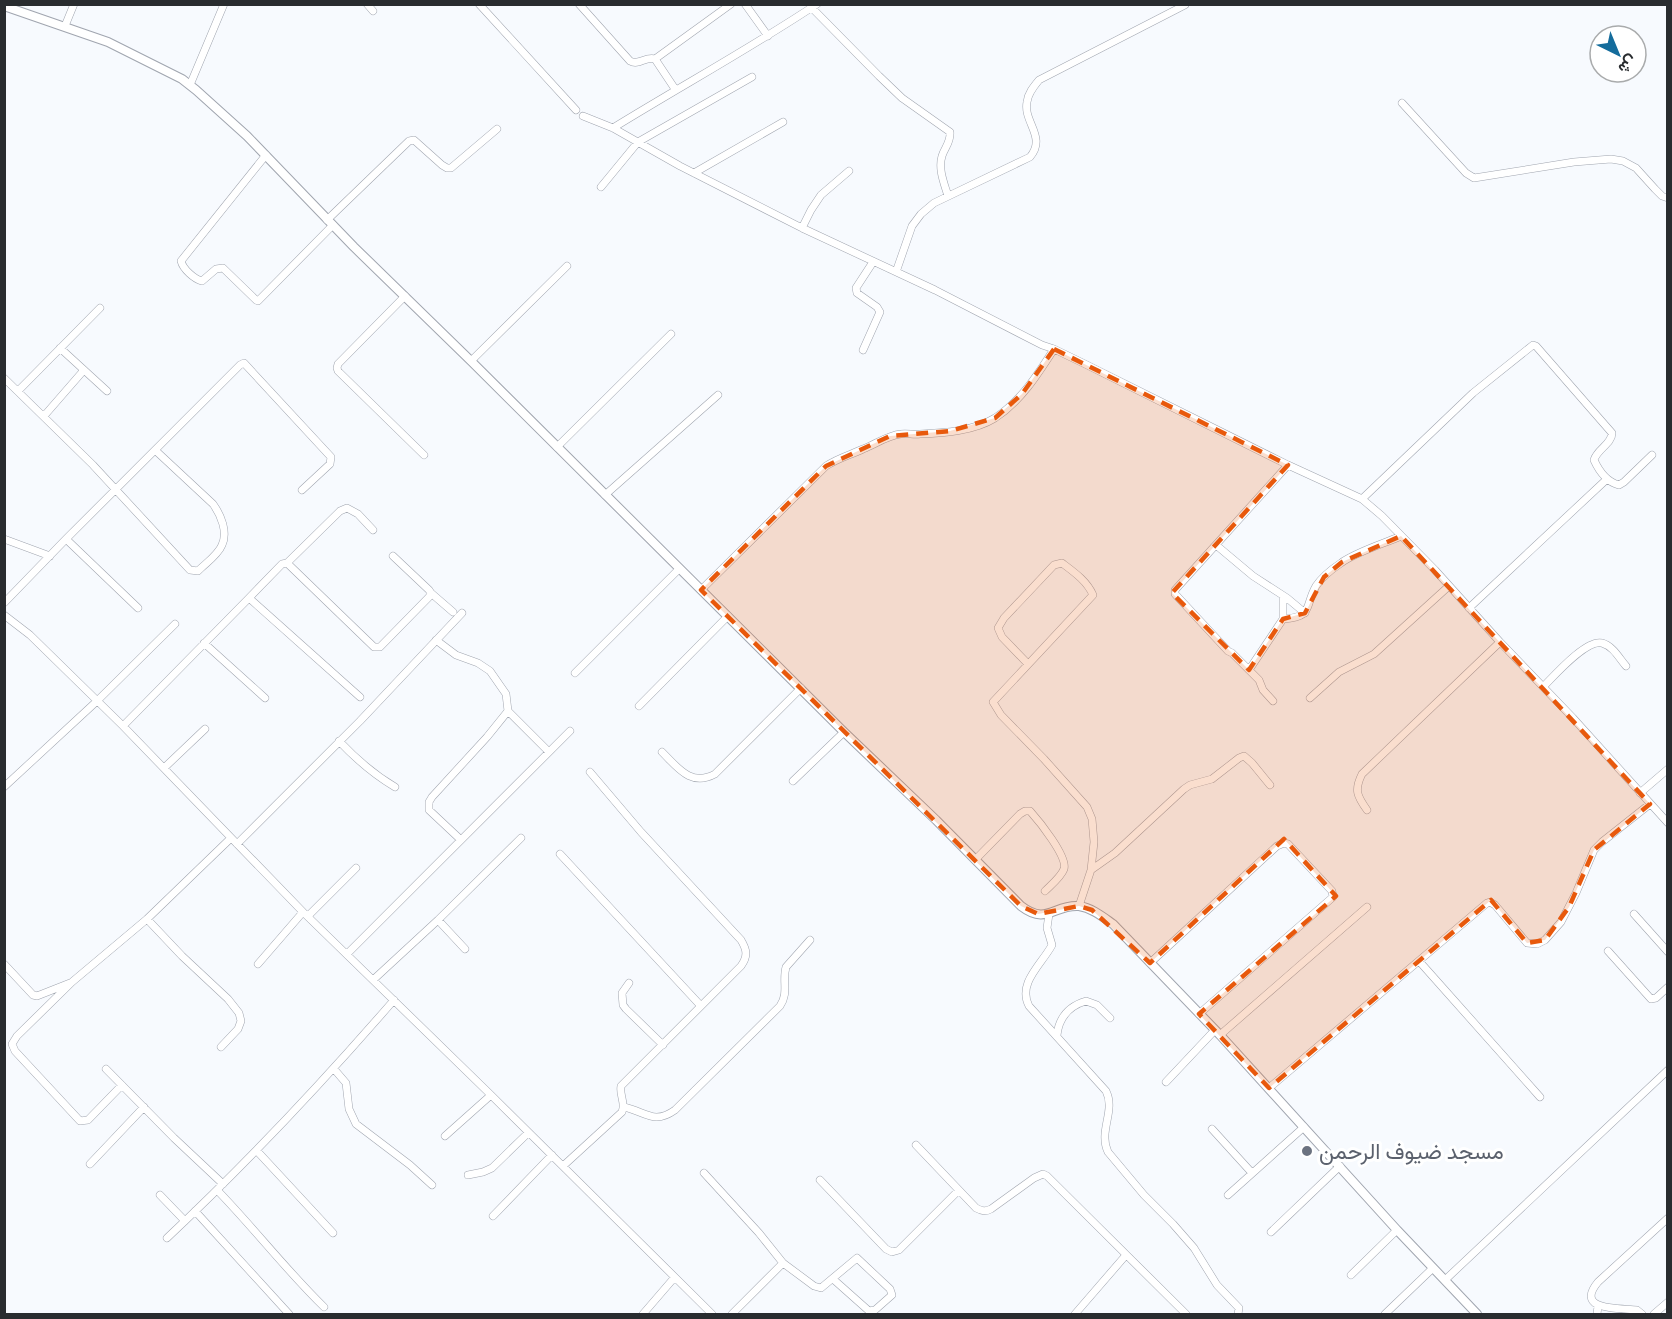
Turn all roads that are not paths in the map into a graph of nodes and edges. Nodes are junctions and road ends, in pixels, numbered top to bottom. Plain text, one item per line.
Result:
1 (74, 4) edge
2 (224, 4) edge
3 (478, 4) edge
4 (579, 4) edge
5 (731, 4) edge
6 (745, 4) edge
7 (1185, 5) edge
8 (4, 6) edge
9 (815, 6) edge
10 (65, 26) junction
11 (768, 36) junction
12 (655, 58) junction
13 (752, 77) dead end
14 (190, 85) junction
15 (675, 89) junction
16 (1402, 103) dead end
17 (576, 110) dead end
18 (583, 116) dead end
19 (783, 122) dead end
20 (613, 128) junction
21 (497, 129) dead end
22 (638, 142) junction
23 (266, 155) junction
24 (849, 171) dead end
25 (694, 173) junction
26 (601, 188) dead end
27 (948, 196) junction
28 (1668, 198) edge
29 (330, 222) junction
30 (802, 228) junction
31 (873, 262) junction
32 (567, 266) dead end
33 (896, 272) junction
34 (405, 296) junction
35 (100, 308) dead end
36 (671, 334) dead end
37 (60, 348) junction
38 (1054, 349) junction
39 (863, 350) dead end
40 (471, 361) junction
41 (84, 370) junction
42 (4, 378) edge
43 (18, 391) junction
44 (107, 391) dead end
45 (718, 395) dead end
46 (44, 416) junction
47 (557, 447) junction
48 (155, 450) junction
49 (424, 455) dead end
50 (1652, 455) dead end
51 (1288, 465) junction
52 (1607, 479) junction
53 (116, 490) junction
54 (302, 490) dead end
55 (605, 495) junction
56 (1362, 499) junction
57 (373, 530) dead end
58 (1401, 536) junction
59 (4, 539) edge
60 (66, 539) junction
61 (1216, 545) junction
62 (50, 556) junction
63 (393, 556) dead end
64 (287, 563) junction
65 (679, 569) junction
66 (1449, 586) junction
67 (701, 590) junction
68 (431, 593) junction
69 (1282, 596) junction
70 (249, 598) junction
71 (4, 603) edge
72 (138, 608) dead end
73 (1469, 608) junction
74 (453, 612) dead end
75 (462, 613) dead end
76 (1305, 613) junction
77 (4, 615) edge
78 (728, 616) junction
79 (1283, 619) junction
80 (174, 624) dead end
81 (436, 640) junction
82 (1500, 642) junction
83 (204, 643) junction
84 (1028, 664) junction
85 (1626, 666) dead end
86 (1249, 670) junction
87 (575, 673) dead end
88 (1543, 687) junction
89 (801, 688) junction
90 (360, 697) dead end
91 (266, 698) dead end
92 (1310, 698) dead end
93 (98, 701) junction
94 (1273, 701) dead end
95 (639, 706) dead end
96 (508, 711) junction
97 (123, 726) junction
98 (205, 729) dead end
99 (570, 731) dead end
100 (844, 732) junction
101 (339, 741) junction
102 (549, 752) junction
103 (662, 752) dead end
104 (164, 768) junction
105 (1668, 769) edge
106 (590, 772) dead end
107 (793, 781) dead end
108 (1270, 785) dead end
109 (4, 787) edge
110 (395, 787) dead end
111 (1640, 793) junction
112 (1650, 804) junction
113 (1367, 810) dead end
114 (1668, 823) edge
115 (231, 838) junction
116 (520, 838) dead end
117 (461, 840) junction
118 (237, 844) junction
119 (560, 855) dead end
120 (975, 860) junction
121 (356, 868) dead end
122 (1092, 870) junction
123 (1045, 891) dead end
124 (1079, 906) junction
125 (1367, 907) dead end
126 (305, 914) junction
127 (1049, 914) junction
128 (1634, 914) dead end
129 (147, 919) junction
130 (438, 920) junction
131 (810, 940) dead end
132 (465, 949) dead end
133 (1608, 951) dead end
134 (1668, 952) edge
135 (347, 954) junction
136 (1419, 961) junction
137 (1150, 963) junction
138 (4, 964) edge
139 (258, 964) dead end
140 (373, 980) junction
141 (72, 982) junction
142 (629, 983) dead end
143 (1668, 987) edge
144 (394, 1000) junction
145 (701, 1006) junction
146 (1199, 1014) junction
147 (1110, 1018) dead end
148 (1217, 1033) junction
149 (1057, 1035) junction
150 (663, 1045) junction
151 (221, 1047) dead end
152 (106, 1069) dead end
153 (334, 1070) junction
154 (1668, 1070) edge
155 (1166, 1082) dead end
156 (122, 1085) junction
157 (1269, 1088) junction
158 (491, 1095) junction
159 (1540, 1097) dead end
160 (144, 1107) junction
161 (624, 1107) junction
162 (1304, 1127) junction
163 (1212, 1129) dead end
164 (528, 1133) junction
165 (445, 1136) dead end
166 (916, 1145) dead end
167 (257, 1151) junction
168 (552, 1155) junction
169 (90, 1164) dead end
170 (563, 1166) junction
171 (1340, 1166) junction
172 (704, 1173) dead end
173 (1252, 1173) junction
174 (468, 1175) dead end
175 (820, 1180) dead end
176 (223, 1184) junction
177 (432, 1185) dead end
178 (217, 1190) junction
179 (958, 1190) junction
180 (1228, 1195) dead end
181 (160, 1196) dead end
182 (195, 1211) junction
183 (493, 1216) dead end
184 (1667, 1219) edge
185 (185, 1221) junction
186 (1397, 1230) junction
187 (1271, 1232) dead end
188 (333, 1233) dead end
189 (167, 1238) dead end
190 (1126, 1255) junction
191 (783, 1263) junction
192 (1433, 1268) junction
193 (1351, 1275) dead end
194 (674, 1278) junction
195 (833, 1279) junction
196 (1445, 1280) junction
197 (1668, 1302) edge
198 (324, 1306) dead end
199 (1598, 1306) junction
200 (289, 1314) edge
201 (643, 1314) edge
202 (712, 1314) edge
203 (732, 1314) edge
204 (1075, 1314) edge
205 (1186, 1314) edge
206 (1238, 1314) edge
207 (1385, 1314) edge
208 (1477, 1314) edge
209 (1597, 1314) edge
210 (1642, 1314) edge
211 (1654, 1314) edge

1 - 10 street
2 - 14 street
3 - 17 street
4 - 12 street
5 - 12 street
6 - 11 street
7 - 27 street
8 - 10 street
9 - 11 street
9 - 27 street
10 - 14 street
11 - 15 street
12 - 15 street
13 - 22 street
14 - 23 street
15 - 20 street
16 - 28 street
18 - 20 street
19 - 25 street
20 - 22 street
21 - 29 street
22 - 25 street
22 - 26 street
23 - 29 street
23 - 29 street
24 - 30 street
25 - 30 street
27 - 33 street
29 - 34 street
30 - 31 street
31 - 33 street
31 - 39 street
32 - 40 street
33 - 38 street
34 - 40 street
34 - 49 street
35 - 37 street
36 - 47 street
37 - 41 street
37 - 43 street
38 - 51 street
38 - 67 street
40 - 47 street
41 - 44 street
41 - 46 street
42 - 43 street
43 - 46 street
45 - 55 street
46 - 53 street
47 - 55 street
48 - 53 street
48 - 53 street
48 - 54 street
50 - 52 street
51 - 56 street
51 - 61 street
52 - 56 street
52 - 73 street
53 - 60 street
55 - 65 street
56 - 58 street
57 - 64 street
58 - 66 street
58 - 76 street
59 - 62 street
60 - 62 street
60 - 72 street
61 - 69 street
61 - 86 street
62 - 71 street
63 - 68 street
64 - 68 street
64 - 70 street
65 - 67 street
65 - 87 street
66 - 73 street
66 - 92 street
67 - 78 street
68 - 74 street
69 - 76 street
69 - 79 street
70 - 83 street
70 - 90 street
73 - 82 street
75 - 81 street
76 - 79 street
77 - 93 street
78 - 89 street
78 - 95 street
79 - 86 street
80 - 93 street
81 - 96 street
81 - 101 street
82 - 88 street
82 - 113 street
83 - 91 street
83 - 97 street
84 - 84 street
84 - 122 street
85 - 88 street
86 - 94 street
88 - 111 street
89 - 100 street
89 - 103 street
93 - 97 street
93 - 109 street
96 - 102 street
96 - 117 street
97 - 104 street
98 - 104 street
99 - 102 street
100 - 107 street
100 - 120 street
101 - 110 street
101 - 118 street
102 - 117 street
104 - 115 street
105 - 111 street
106 - 145 street
108 - 122 street
111 - 112 street
112 - 114 street
112 - 136 street
115 - 118 street
115 - 129 street
116 - 130 street
117 - 135 street
118 - 126 street
119 - 145 street
120 - 123 street
120 - 127 street
121 - 126 street
122 - 124 street
124 - 127 street
124 - 137 street
125 - 148 street
126 - 135 street
126 - 139 street
127 - 149 street
128 - 134 street
129 - 141 street
129 - 151 street
130 - 132 street
130 - 140 street
131 - 161 street
133 - 143 street
135 - 140 street
136 - 157 street
136 - 159 street
137 - 146 street
137 - 146 street
138 - 141 street
140 - 144 street
141 - 156 street
142 - 150 street
144 - 153 street
144 - 158 street
145 - 150 street
146 - 148 street
147 - 149 street
148 - 155 street
148 - 157 street
149 - 206 street
150 - 161 street
152 - 156 street
153 - 167 street
153 - 177 street
154 - 196 street
156 - 160 street
157 - 162 street
158 - 164 street
158 - 165 street
160 - 169 street
160 - 176 street
161 - 170 street
162 - 171 street
162 - 173 street
163 - 173 street
164 - 168 street
164 - 174 street
166 - 179 street
167 - 176 street
167 - 188 street
168 - 170 street
168 - 183 street
170 - 194 street
171 - 186 street
171 - 187 street
172 - 191 street
173 - 180 street
175 - 179 street
176 - 178 street
178 - 182 street
178 - 198 street
179 - 190 street
181 - 185 street
182 - 185 street
182 - 200 street
184 - 199 street
185 - 189 street
186 - 192 street
186 - 193 street
190 - 204 street
190 - 205 street
191 - 195 street
191 - 203 street
192 - 196 street
192 - 207 street
194 - 201 street
194 - 202 street
195 - 195 street
196 - 208 street
197 - 211 street
199 - 209 street
199 - 210 street

